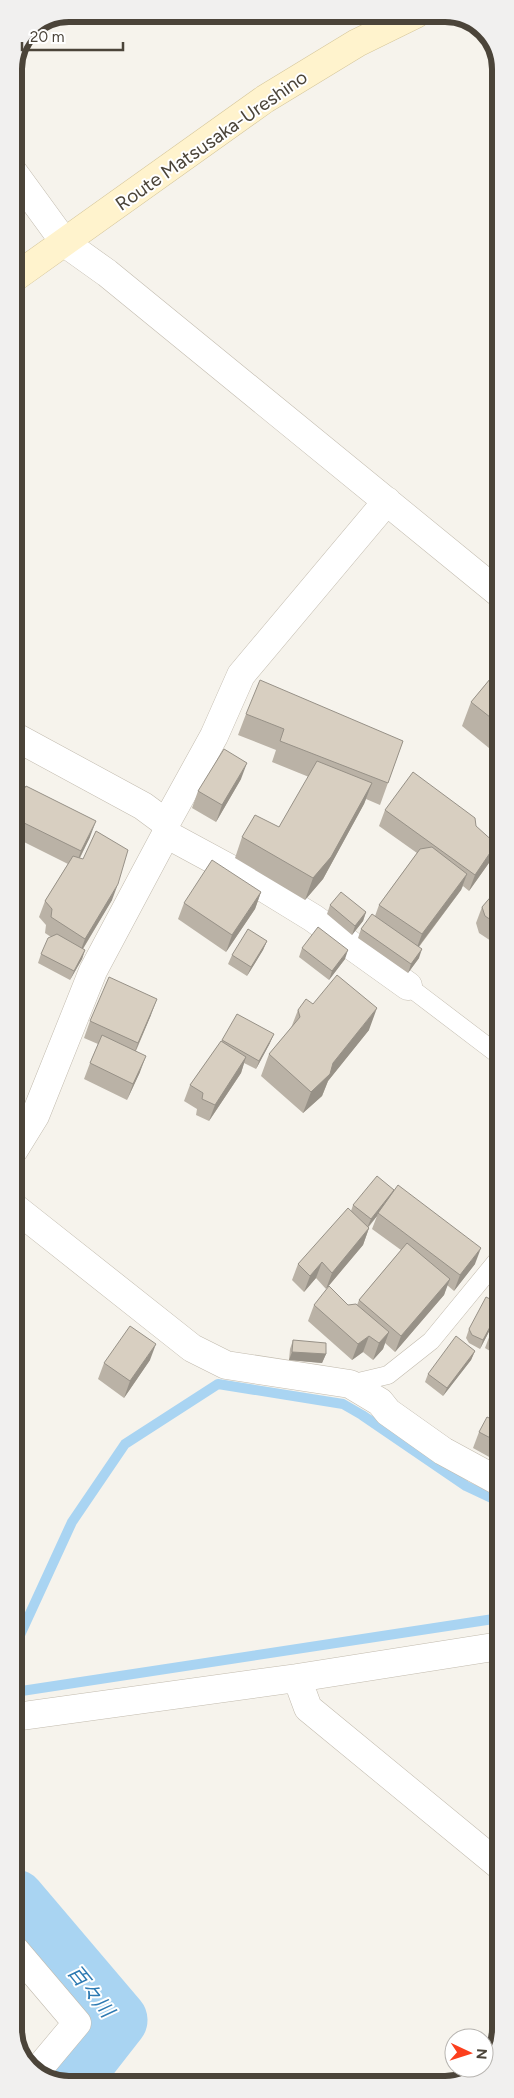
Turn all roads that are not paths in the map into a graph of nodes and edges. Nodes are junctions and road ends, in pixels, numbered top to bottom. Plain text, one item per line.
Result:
1 (398, 23) edge
2 (22, 184) edge
3 (65, 243) junction
4 (22, 273) edge
5 (386, 501) junction
6 (492, 587) edge
7 (22, 740) edge
8 (166, 829) junction
9 (408, 986) joint
10 (492, 1050) edge
11 (22, 1137) edge
12 (22, 1213) edge
13 (492, 1267) edge
14 (350, 1384) junction
15 (492, 1478) edge
16 (492, 1647) edge
17 (297, 1678) junction
18 (22, 1716) edge
19 (492, 1859) edge
20 (22, 1958) edge
21 (41, 2066) edge

1 - 3 main road, Route Matsusaka-Ureshino
2 - 3 street
3 - 4 main road, Route Matsusaka-Ureshino
3 - 5 street
5 - 6 street
5 - 8 street
7 - 8 street
8 - 9 street
8 - 11 street
9 - 10 lane
12 - 14 street
13 - 14 lane
14 - 15 street
16 - 17 street
17 - 18 street
17 - 19 street
20 - 21 street

